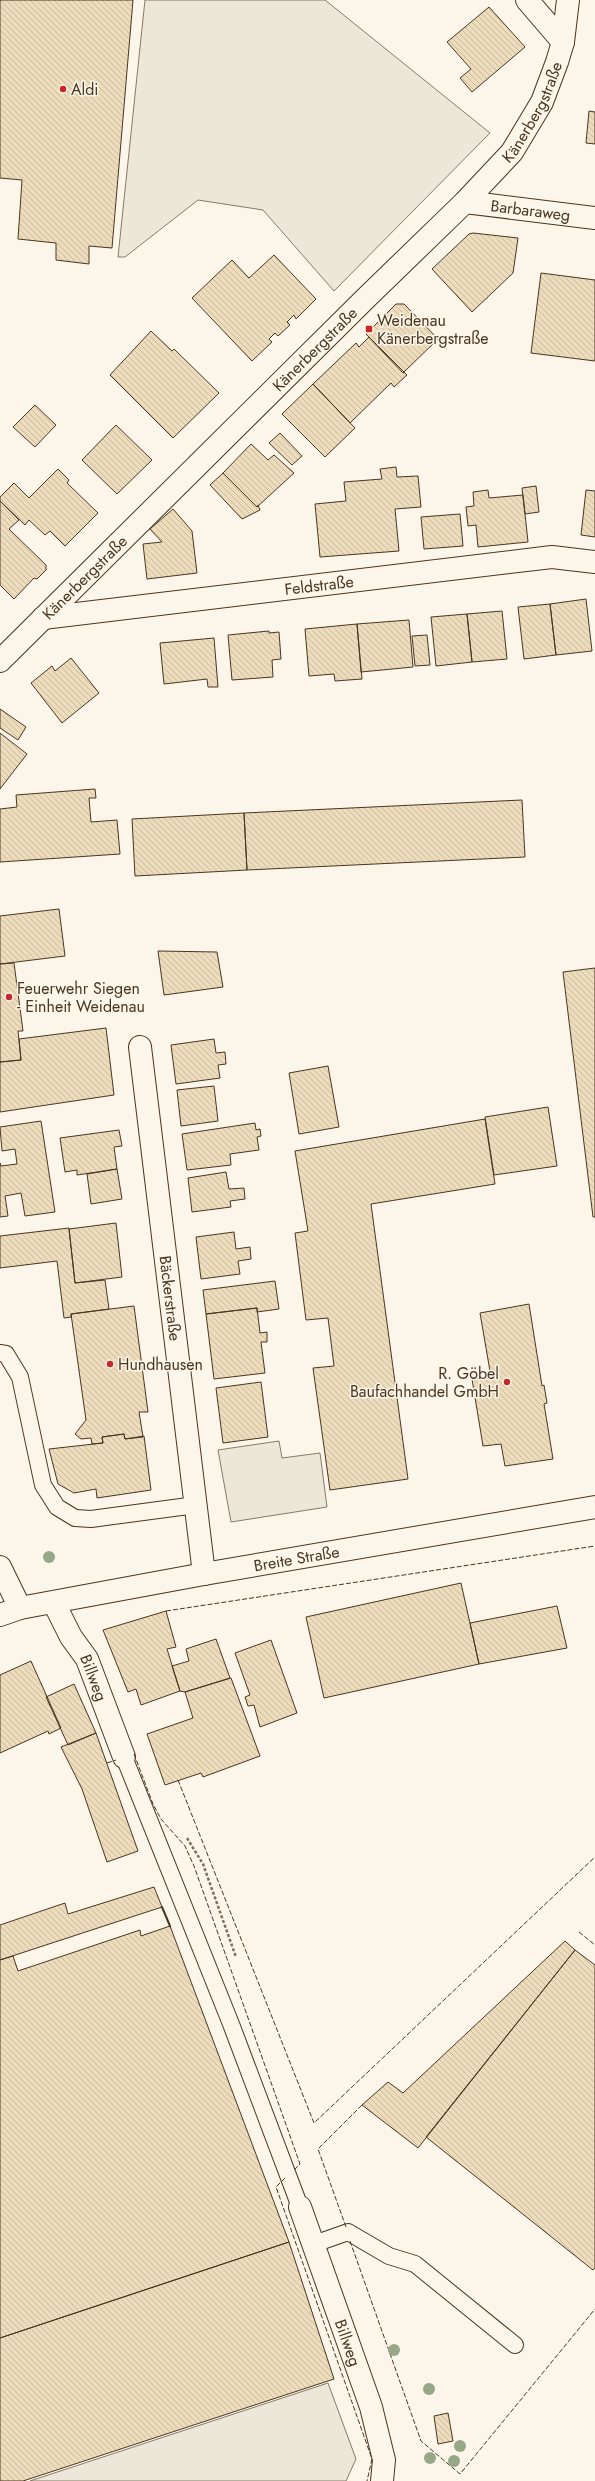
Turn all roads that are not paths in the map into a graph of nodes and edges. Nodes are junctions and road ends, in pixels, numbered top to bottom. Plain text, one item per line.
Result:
1 (526, 0) edge
2 (568, 0) edge
3 (563, 42) junction
4 (465, 202) junction
5 (595, 218) edge
6 (595, 562) edge
7 (43, 618) junction
8 (0, 660) edge
9 (140, 1046) dead end
10 (0, 1353) edge
11 (196, 1505) junction
12 (595, 1507) edge
13 (0, 1567) edge
14 (204, 1574) junction
15 (54, 1603) junction
16 (20, 1608) junction
17 (0, 1615) edge
18 (124, 1757) joint
19 (300, 2207) joint
20 (314, 2244) junction
21 (515, 2345) dead end
22 (382, 2481) edge

1 - 3 street
2 - 3 street, Känerbergstraße
3 - 4 street, Känerbergstraße
4 - 5 street, Barbaraweg
4 - 7 street, Känerbergstraße
6 - 7 street, Feldstraße
7 - 8 street, Känerbergstraße
9 - 11 street, Bäckerstraße
10 - 11 lane
11 - 14 street, Bäckerstraße
12 - 14 street, Breite Straße
13 - 16 street
14 - 15 street, Breite Straße
15 - 16 street, Breite Straße
15 - 18 street, Billweg
16 - 17 street, Breite Straße
18 - 19 lane
19 - 20 street, Billweg
20 - 21 lane
20 - 22 street, Billweg

